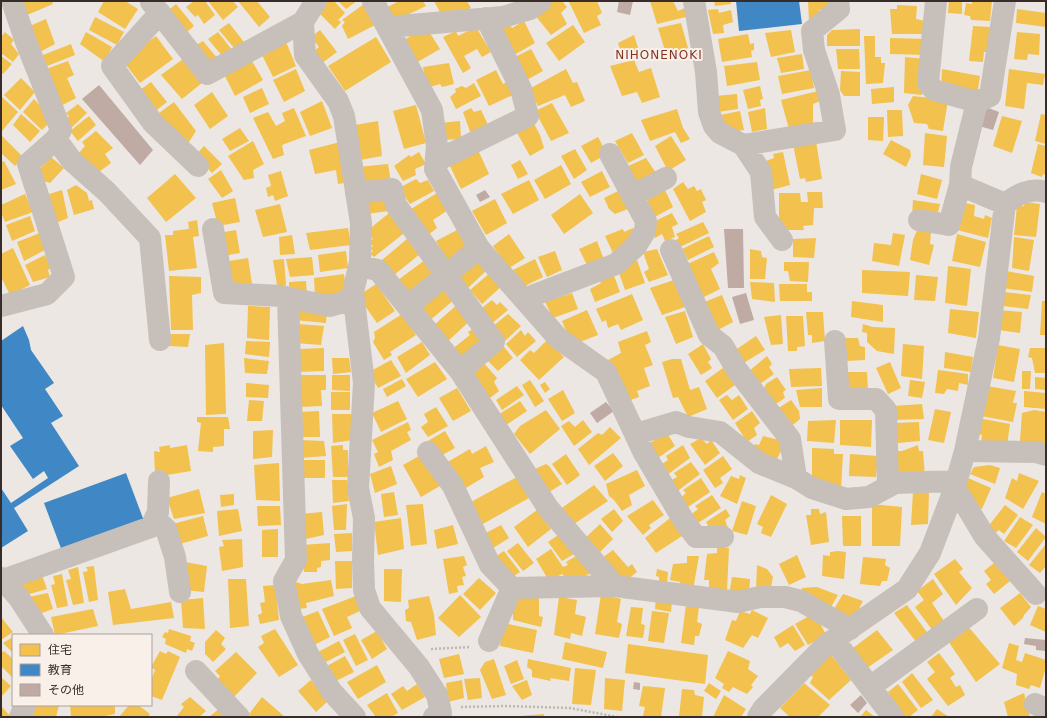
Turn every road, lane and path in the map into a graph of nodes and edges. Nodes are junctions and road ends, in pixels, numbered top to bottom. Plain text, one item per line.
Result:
1 (12, 1) edge
2 (316, 1) edge
3 (374, 1) edge
4 (541, 1) edge
5 (694, 1) edge
6 (838, 1) edge
7 (936, 1) edge
8 (1005, 1) edge
9 (155, 7) edge
10 (486, 18) junction
11 (302, 22) junction
12 (388, 26) junction
13 (976, 102) junction
14 (56, 139) junction
15 (743, 145) junction
16 (610, 154) dead end
17 (436, 161) junction
18 (198, 166) dead end
19 (666, 178) dead end
20 (960, 185) junction
21 (1046, 192) edge
22 (356, 194) junction
23 (632, 196) junction
24 (1005, 204) junction
25 (919, 220) dead end
26 (213, 229) dead end
27 (782, 240) dead end
28 (480, 248) junction
29 (671, 250) dead end
30 (359, 266) junction
31 (446, 276) junction
32 (288, 298) junction
33 (354, 299) junction
34 (524, 299) junction
35 (3, 301) edge
36 (408, 306) junction
37 (160, 340) dead end
38 (835, 341) dead end
39 (460, 371) junction
40 (636, 434) junction
41 (965, 451) junction
42 (428, 452) dead end
43 (1046, 455) edge
44 (796, 478) junction
45 (159, 481) dead end
46 (956, 485) junction
47 (888, 487) junction
48 (155, 519) junction
49 (722, 537) dead end
50 (2, 579) edge
51 (615, 586) junction
52 (512, 588) junction
53 (180, 592) dead end
54 (1036, 594) dead end
55 (977, 609) dead end
56 (42, 634) edge
57 (842, 634) junction
58 (489, 641) joint
59 (433, 655) dead end
60 (196, 671) dead end
61 (870, 687) junction
62 (25, 706) edge
63 (442, 715) edge
64 (20, 717) edge
65 (239, 717) edge
66 (356, 717) edge
67 (617, 717) edge
68 (758, 717) edge
69 (893, 717) edge

1 - 14 street
2 - 11 street
3 - 12 street
4 - 10 street
5 - 15 street
6 - 15 street
7 - 13 street
8 - 13 street
9 - 11 street
9 - 18 street
10 - 12 street
10 - 17 street
11 - 22 street
12 - 17 street
13 - 20 street
14 - 35 street
14 - 37 street
15 - 27 street
16 - 23 street
17 - 28 street
19 - 23 street
20 - 24 street
20 - 25 street
21 - 24 street
22 - 30 street
22 - 31 street
23 - 34 street
24 - 41 street
26 - 32 street
28 - 31 street
28 - 34 street
29 - 44 street
30 - 33 street
30 - 36 street
31 - 36 street
31 - 39 street
32 - 33 street
32 - 66 street
33 - 63 street
34 - 40 street
36 - 39 street
38 - 47 street
39 - 51 street
40 - 44 street
40 - 49 street
41 - 43 street
41 - 46 street
42 - 52 street
44 - 47 street
45 - 48 street
46 - 47 street
46 - 54 street
46 - 57 street
48 - 50 street
48 - 53 street
50 - 56 street
51 - 52 street
51 - 57 street
52 - 58 street
55 - 61 street
57 - 61 street
57 - 68 street
58 - 59 path
60 - 65 street
61 - 69 street
62 - 64 street
63 - 67 path

